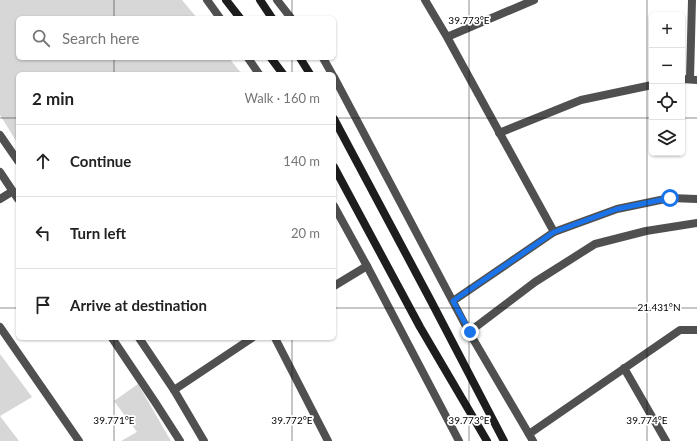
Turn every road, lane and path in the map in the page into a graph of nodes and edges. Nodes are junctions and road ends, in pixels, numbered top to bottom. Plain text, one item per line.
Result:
1 (207, 0) edge
2 (226, 0) edge
3 (260, 0) edge
4 (277, 0) edge
5 (425, 0) edge
6 (534, 0) edge
7 (692, 0) edge
8 (219, 16) edge
9 (238, 16) edge
10 (271, 16) edge
11 (289, 16) edge
12 (447, 37) junction
13 (249, 60) edge
14 (272, 60) edge
15 (301, 60) edge
16 (324, 60) edge
17 (258, 72) edge
18 (282, 72) edge
19 (309, 72) edge
20 (331, 72) edge
21 (690, 79) edge
22 (336, 81) edge
23 (649, 86) edge
24 (336, 123) edge
25 (500, 133) junction
26 (0, 135) edge
27 (16, 158) edge
28 (336, 171) edge
29 (1, 176) edge
30 (13, 191) junction
31 (16, 196) edge
32 (0, 199) edge
33 (697, 199) edge
34 (336, 210) edge
35 (697, 223) edge
36 (554, 232) junction
37 (367, 266) junction
38 (336, 285) edge
39 (453, 301) junction
40 (0, 327) edge
41 (697, 330) edge
42 (470, 332) junction
43 (113, 340) edge
44 (140, 340) edge
45 (249, 340) edge
46 (276, 340) edge
47 (624, 368) junction
48 (174, 390) junction
49 (531, 438) edge
50 (79, 441) edge
51 (180, 441) edge
52 (204, 441) edge
53 (328, 441) edge
54 (459, 441) edge
55 (487, 441) edge
56 (504, 441) edge
57 (666, 441) edge

1 - 8 street
2 - 9 main road
3 - 10 main road
4 - 11 street
5 - 12 street
6 - 12 street
7 - 21 street
12 - 25 street
13 - 17 street
14 - 18 main road
15 - 19 main road
16 - 20 street
22 - 39 street
23 - 25 street
24 - 56 main road
25 - 36 street
26 - 27 street
28 - 55 main road
29 - 30 street
30 - 31 street
30 - 32 street
33 - 36 street
34 - 37 street
35 - 42 street
36 - 39 street
37 - 38 street
37 - 54 street
39 - 42 street
40 - 50 street
41 - 47 street
42 - 49 street
43 - 51 street
44 - 48 street
45 - 48 street
46 - 53 street
47 - 49 street
47 - 57 street
48 - 52 street

